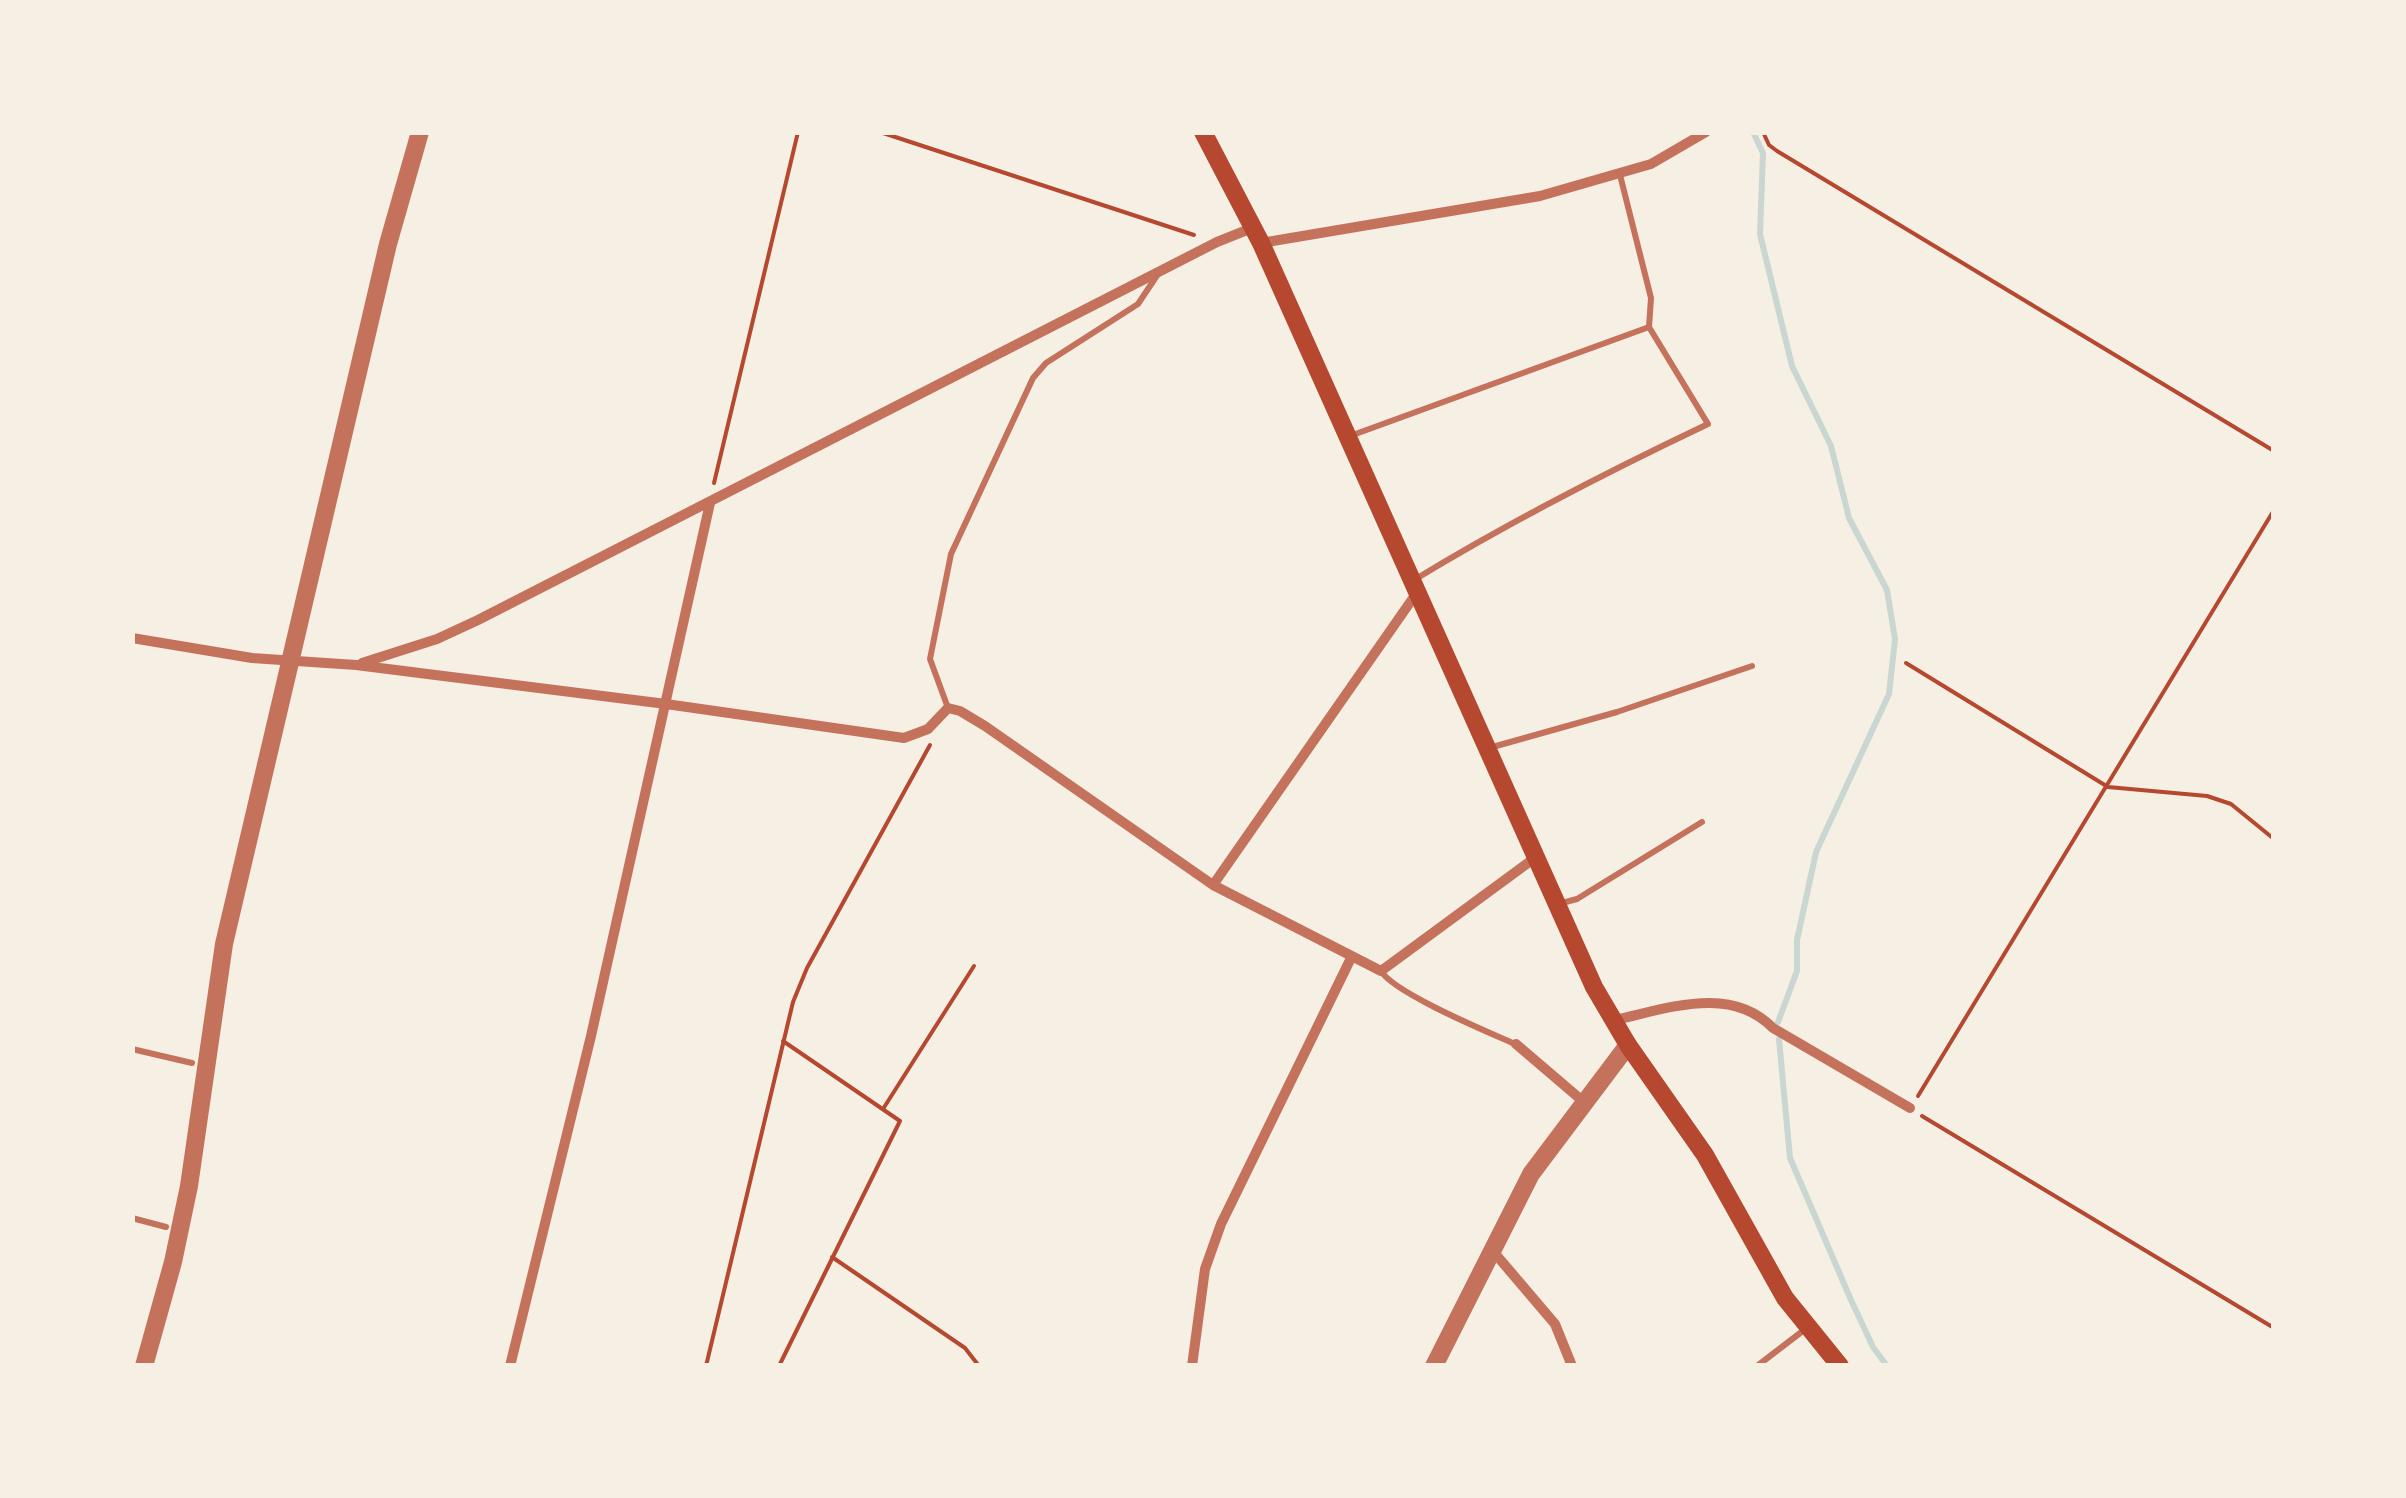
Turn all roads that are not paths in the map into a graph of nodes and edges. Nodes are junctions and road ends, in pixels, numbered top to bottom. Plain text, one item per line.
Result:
1 (420, 132) edge
2 (1203, 132) edge
3 (1706, 132) edge
4 (1620, 175) junction
5 (1256, 235) junction
6 (1159, 273) junction
7 (1649, 327) junction
8 (1349, 436) junction
9 (710, 503) junction
10 (1416, 586) junction
11 (132, 638) edge
12 (288, 659) junction
13 (356, 665) junction
14 (1752, 666) dead end
15 (666, 704) junction
16 (948, 708) junction
17 (1488, 748) junction
18 (1702, 822) dead end
19 (1536, 857) junction
20 (1212, 885) junction
21 (1557, 905) junction
22 (1352, 956) junction
23 (1381, 971) junction
24 (1614, 1020) junction
25 (1516, 1044) joint
26 (1628, 1044) junction
27 (132, 1049) edge
28 (192, 1063) dead end
29 (1585, 1102) junction
30 (1910, 1108) road end
31 (132, 1218) edge
32 (166, 1227) dead end
33 (1492, 1250) junction
34 (1809, 1327) junction
35 (144, 1366) edge
36 (510, 1366) edge
37 (1192, 1366) edge
38 (1434, 1366) edge
39 (1572, 1366) edge
40 (1757, 1366) edge
41 (1840, 1366) edge

1 - 12 street
2 - 5 main road
3 - 4 street
4 - 5 street
4 - 7 lane
5 - 6 street
5 - 8 main road
6 - 9 street
6 - 16 lane
7 - 8 lane
7 - 10 lane
8 - 10 main road
9 - 13 street
9 - 15 street
10 - 17 main road
10 - 20 street
11 - 12 street
12 - 13 street
12 - 35 street
13 - 15 street
14 - 17 lane
15 - 16 street
15 - 36 street
16 - 20 street
17 - 19 main road
18 - 21 lane
19 - 21 main road
19 - 23 street
20 - 22 street
21 - 24 main road
22 - 23 street
22 - 37 street
23 - 25 lane
24 - 26 main road
24 - 30 street
25 - 29 street
26 - 29 street
26 - 34 main road
27 - 28 lane
29 - 33 street
31 - 32 lane
33 - 38 street
33 - 39 street
34 - 40 lane
34 - 41 main road

